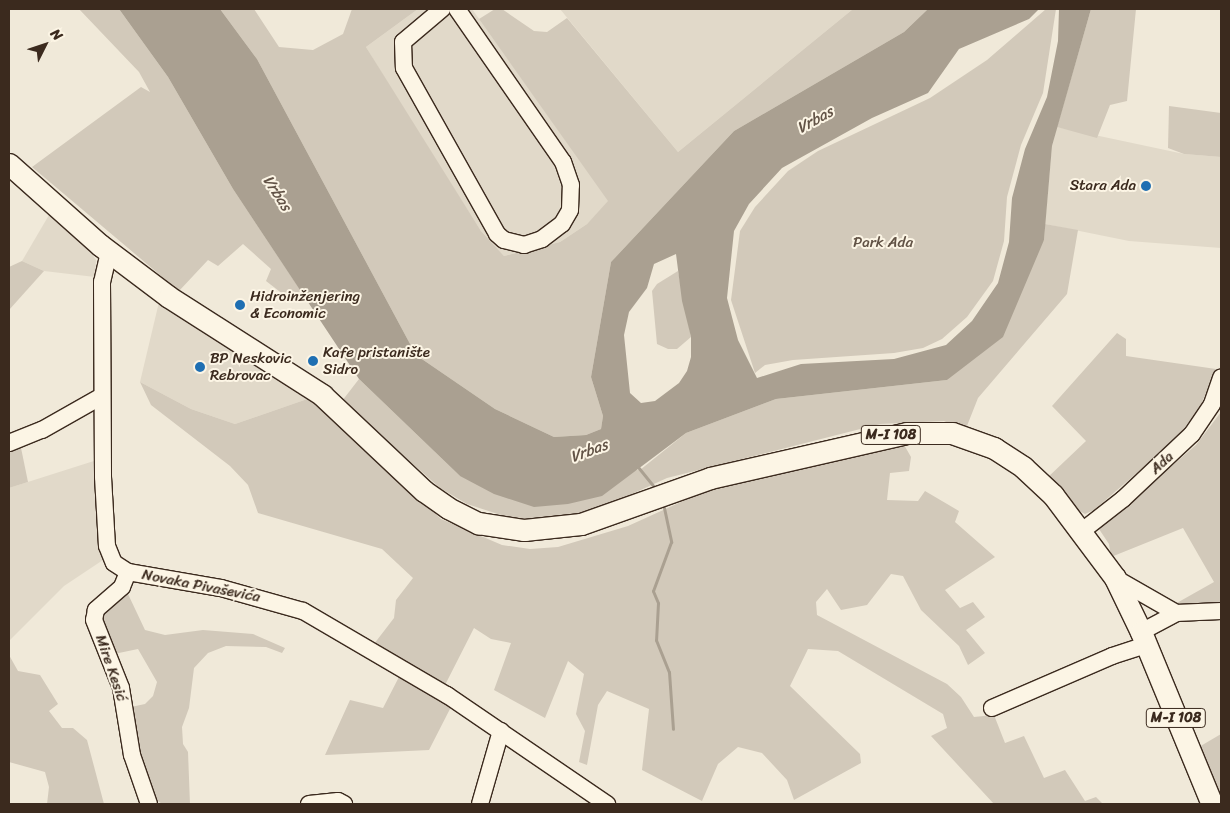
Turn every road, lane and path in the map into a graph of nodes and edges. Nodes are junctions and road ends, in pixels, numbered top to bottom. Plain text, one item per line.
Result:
1 (442, 9) edge
2 (457, 9) edge
3 (9, 164) edge
4 (109, 252) junction
5 (1221, 378) edge
6 (102, 396) junction
7 (9, 443) edge
8 (1082, 531) junction
9 (128, 572) junction
10 (1115, 578) junction
11 (1221, 611) edge
12 (1176, 613) junction
13 (1143, 638) junction
14 (992, 708) dead end
15 (501, 731) junction
16 (149, 804) edge
17 (309, 804) edge
18 (344, 804) edge
19 (480, 804) edge
20 (607, 804) edge
21 (1212, 804) edge

1 - 2 street
3 - 4 main road, M-I 108
4 - 6 street, Novaka Pivaševića
4 - 8 main road, M-I 108
5 - 8 street, Ada
6 - 7 street
6 - 9 street, Novaka Pivaševića
8 - 10 main road, M-I 108
9 - 15 street, Novaka Pivaševića
9 - 16 street, Mire Kesić
10 - 12 street
10 - 13 main road, M-I 108
11 - 12 street
12 - 13 street
13 - 14 street
13 - 21 main road, M-I 108
15 - 19 street
15 - 20 street, Novaka Pivaševića
17 - 18 street

